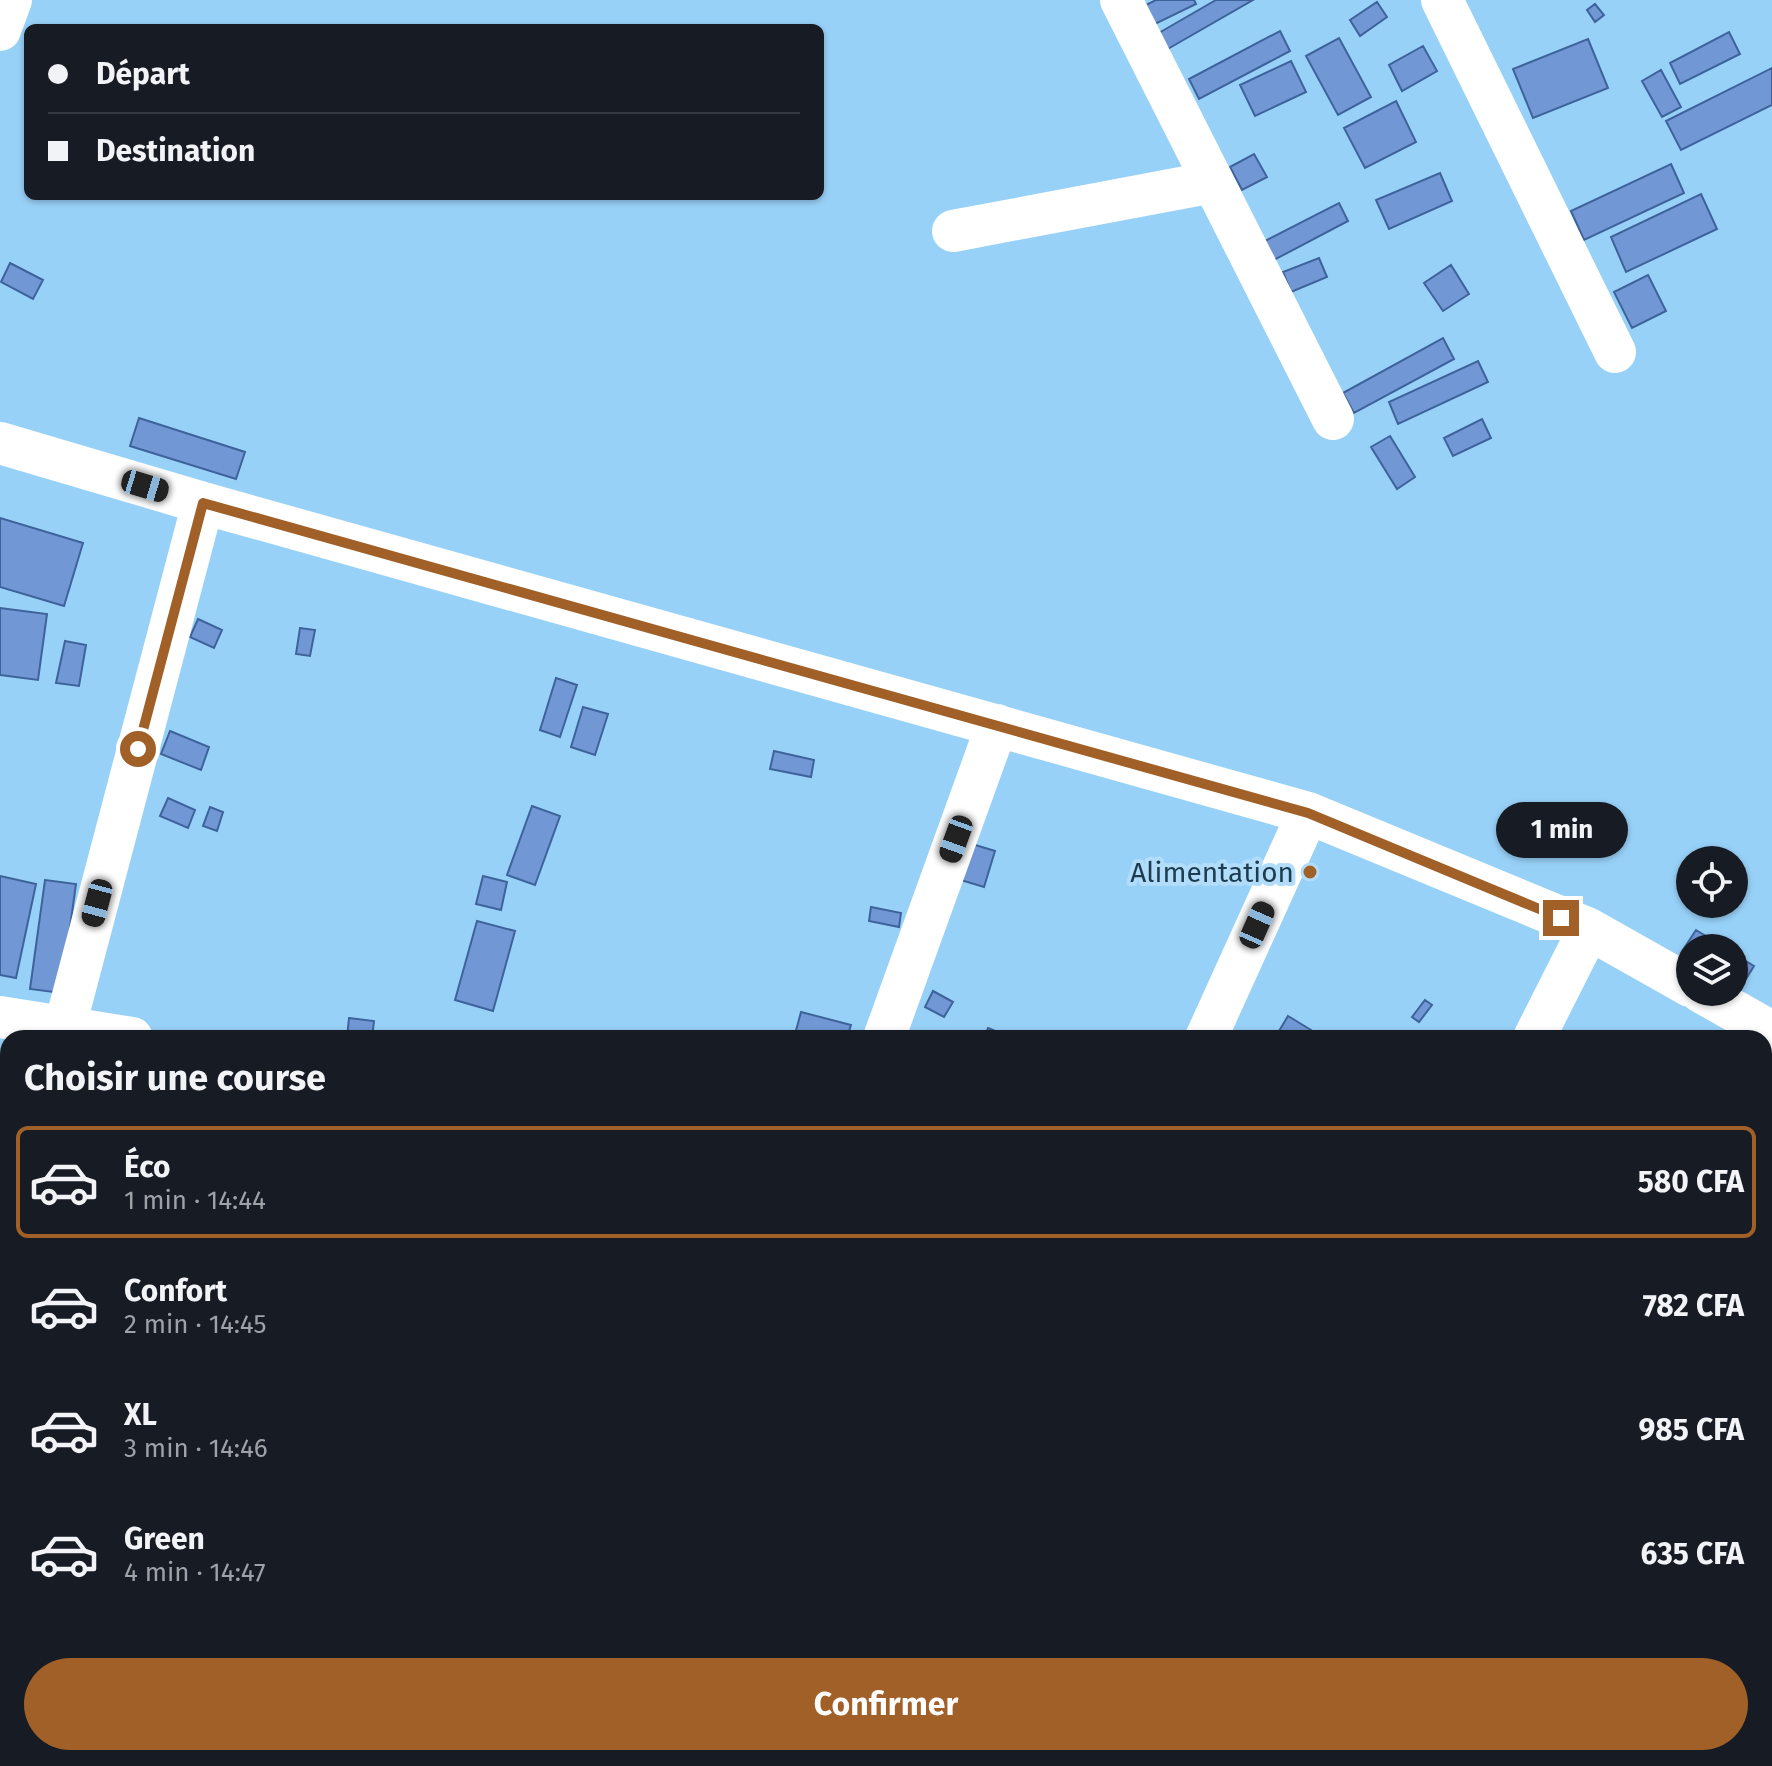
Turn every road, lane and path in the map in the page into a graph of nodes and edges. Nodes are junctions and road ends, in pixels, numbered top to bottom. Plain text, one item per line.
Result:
1 (11, 0) edge
2 (1121, 0) edge
3 (1442, 0) edge
4 (0, 30) edge
5 (1213, 182) junction
6 (953, 231) dead end
7 (1615, 352) dead end
8 (1333, 419) dead end
9 (0, 443) edge
10 (203, 503) junction
11 (997, 725) junction
12 (1308, 813) junction
13 (1589, 929) junction
14 (1676, 978) edge
15 (1726, 1006) edge
16 (0, 1017) edge
17 (65, 1026) junction
18 (87, 1030) edge
19 (887, 1030) edge
20 (1210, 1030) edge
21 (1538, 1030) edge
22 (1768, 1030) edge

1 - 4 street
2 - 5 street
3 - 7 street
5 - 6 street
5 - 8 street
9 - 10 street
10 - 11 street
10 - 17 street
11 - 12 street
11 - 19 street
12 - 13 street
12 - 20 street
13 - 14 street
13 - 21 street
15 - 22 street
16 - 17 street
17 - 18 street

